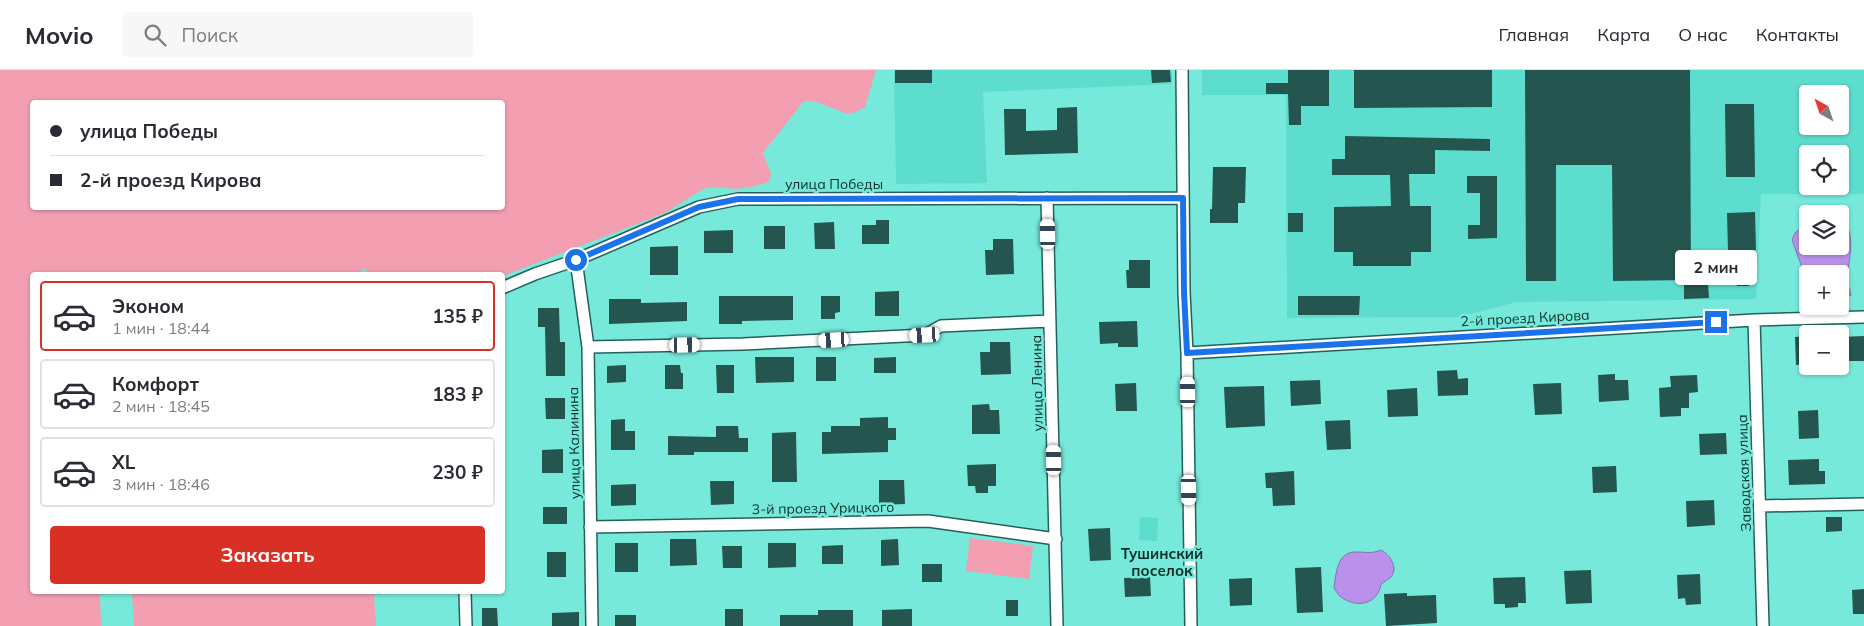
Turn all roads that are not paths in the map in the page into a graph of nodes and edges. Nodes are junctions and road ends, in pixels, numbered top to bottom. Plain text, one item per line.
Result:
1 (1182, 70) edge
2 (1047, 198) junction
3 (1183, 198) junction
4 (576, 260) junction
5 (505, 287) edge
6 (1864, 316) edge
7 (1754, 320) junction
8 (1050, 321) junction
9 (588, 347) junction
10 (1187, 353) junction
11 (1864, 504) edge
12 (1760, 506) junction
13 (590, 527) junction
14 (1056, 539) junction
15 (465, 594) edge
16 (466, 626) edge
17 (592, 626) edge
18 (1057, 626) edge
19 (1191, 626) edge
20 (1763, 626) edge

1 - 3 street
2 - 3 street, улица Победы
2 - 4 street, улица Победы
2 - 8 street, улица Ленина
3 - 10 street
4 - 5 street, улица Победы
4 - 9 street, улица Калинина
6 - 7 street, 2-й проезд Кирова
7 - 10 street, 2-й проезд Кирова
7 - 12 street, Заводская улица
8 - 9 street
8 - 14 street, улица Ленина
9 - 13 street, улица Калинина
10 - 19 street
11 - 12 street
12 - 20 street, Заводская улица
13 - 14 street, 3-й проезд Урицкого
13 - 17 street, улица Калинина
14 - 18 street, улица Ленина
15 - 16 street

